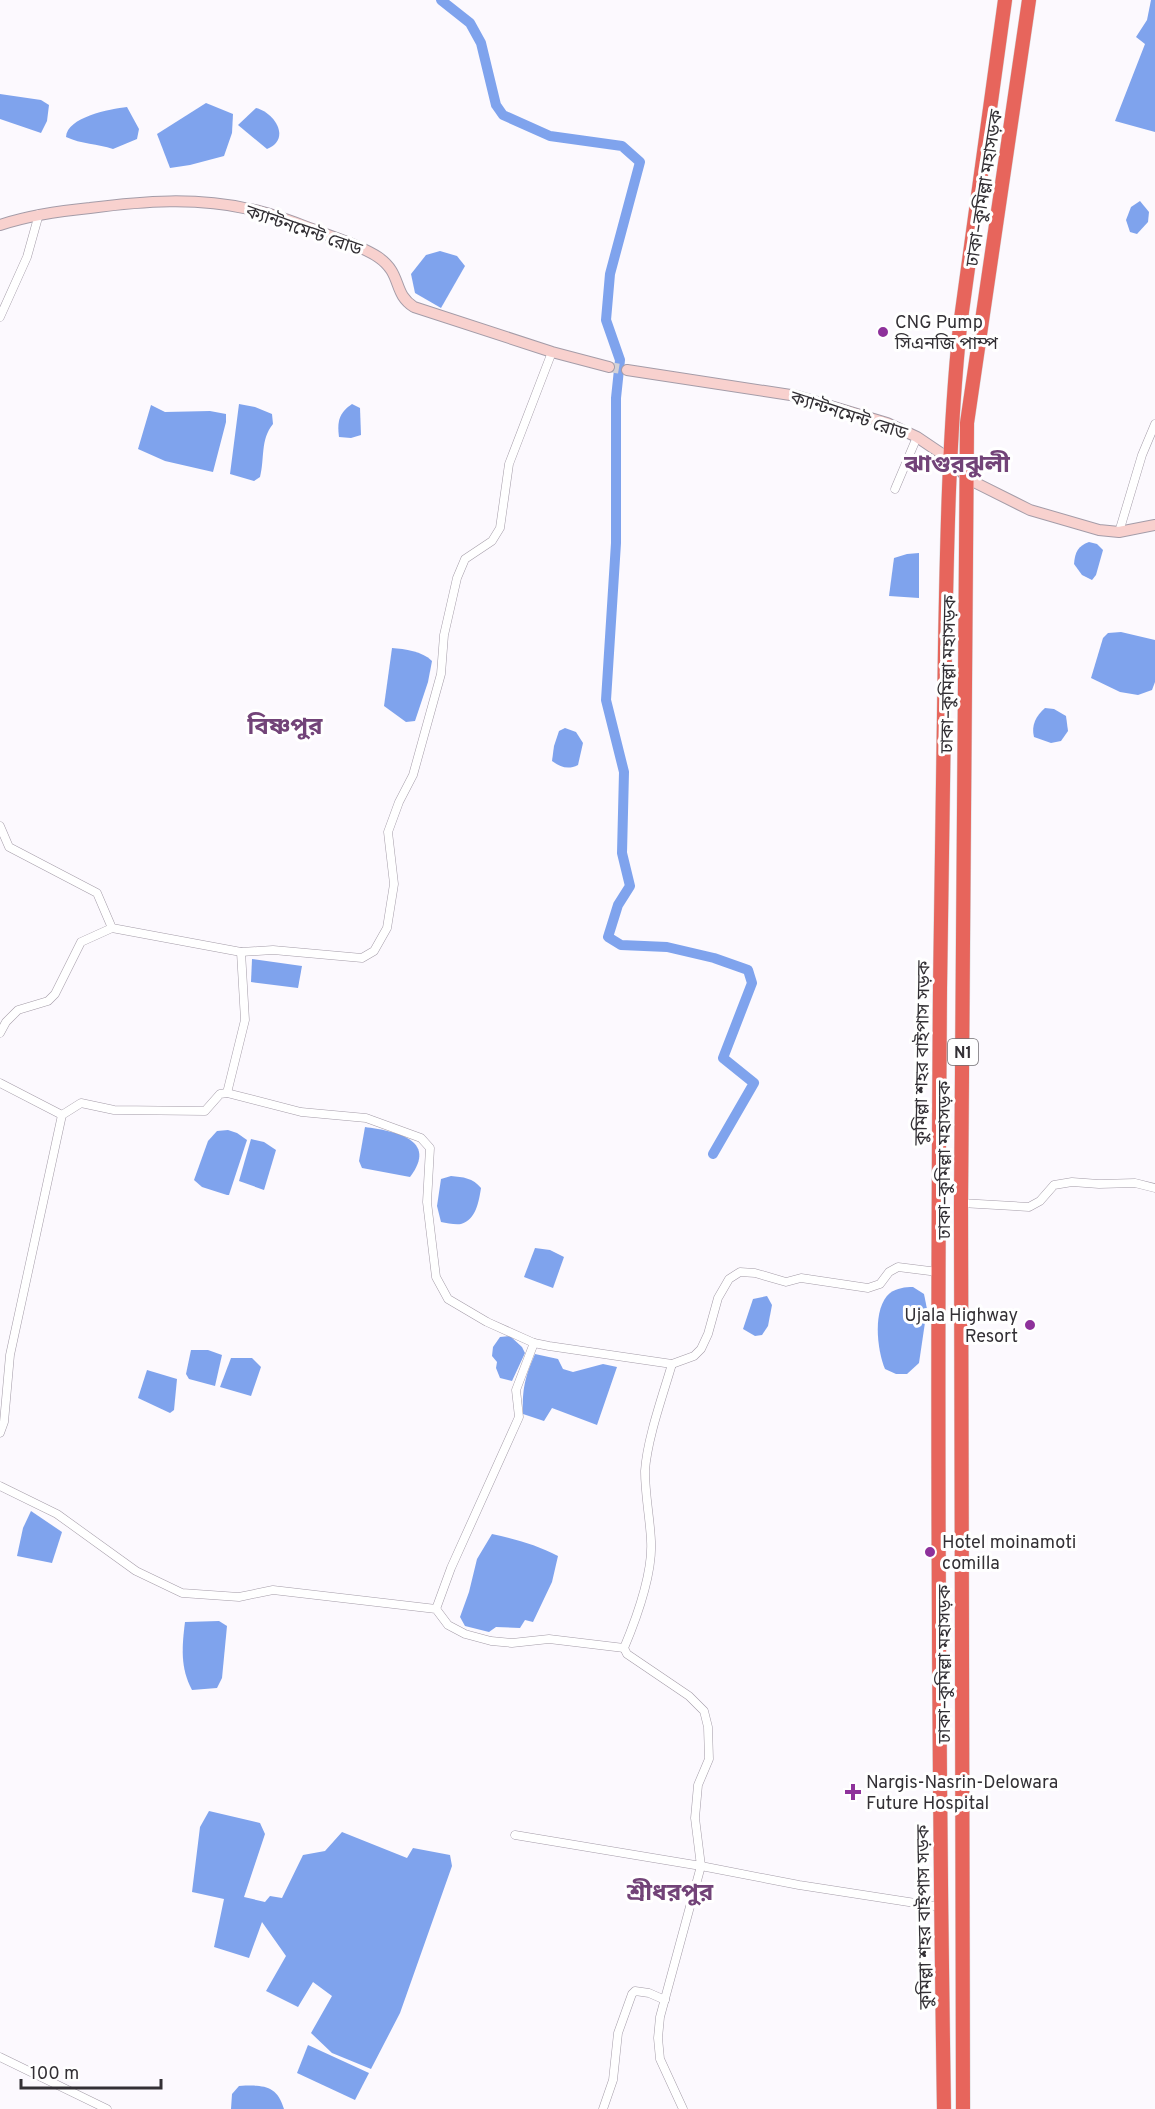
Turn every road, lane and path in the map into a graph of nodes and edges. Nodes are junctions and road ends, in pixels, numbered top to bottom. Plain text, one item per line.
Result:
1 (1005, 0) edge
2 (1029, 0) edge
3 (39, 214) junction
4 (0, 225) edge
5 (0, 317) edge
6 (552, 352) junction
7 (609, 367) tunnel mouth
8 (627, 370) tunnel mouth
9 (1155, 424) edge
10 (917, 437) junction
11 (951, 460) junction
12 (968, 479) junction
13 (895, 489) dead end
14 (1155, 525) edge
15 (1119, 532) junction
16 (0, 826) edge
17 (112, 928) junction
18 (241, 952) junction
19 (0, 1033) edge
20 (0, 1083) edge
21 (227, 1093) junction
22 (62, 1115) junction
23 (1155, 1188) edge
24 (962, 1203) junction
25 (938, 1272) junction
26 (534, 1342) junction
27 (672, 1364) junction
28 (0, 1433) edge
29 (0, 1486) edge
30 (436, 1609) junction
31 (624, 1648) junction
32 (515, 1835) dead end
33 (701, 1866) junction
34 (941, 1907) junction
35 (665, 2000) junction
36 (0, 2057) edge
37 (107, 2109) edge
38 (603, 2109) edge
39 (683, 2109) edge
40 (944, 2109) edge
41 (963, 2109) edge

1 - 11 highway, কুমিল্লা শহর বাইপাস সড়ক / N1
2 - 12 highway, ঢাকা–কুমিল্লা মহাসড়ক / N1
3 - 4 main road, ক্যান্টনমেন্ট রোড
3 - 5 street
3 - 6 main road, ক্যান্টনমেন্ট রোড
6 - 7 main road, ক্যান্টনমেন্ট রোড
6 - 18 street
8 - 10 main road, ক্যান্টনমেন্ট রোড
9 - 15 street
10 - 11 main road, ক্যান্টনমেন্ট রোড
10 - 13 street
11 - 12 main road, ক্যান্টনমেন্ট রোড
11 - 25 highway, কুমিল্লা শহর বাইপাস সড়ক / N1
12 - 15 main road, ক্যান্টনমেন্ট রোড
12 - 24 highway, ঢাকা–কুমিল্লা মহাসড়ক / N1
14 - 15 main road, ক্যান্টনমেন্ট রোড
16 - 17 street
17 - 18 street
17 - 19 street
18 - 21 street
20 - 22 street
21 - 22 street
21 - 26 street
22 - 28 street
23 - 24 street
24 - 41 highway, ঢাকা–কুমিল্লা মহাসড়ক / N1
25 - 27 street
25 - 34 highway, কুমিল্লা শহর বাইপাস সড়ক / N1
26 - 27 street
26 - 30 street
27 - 31 street
29 - 30 street
30 - 31 street
31 - 33 street
32 - 33 street
33 - 34 street
33 - 35 street
34 - 40 highway, কুমিল্লা শহর বাইপাস সড়ক / N1
35 - 38 street
35 - 39 street
36 - 37 street

